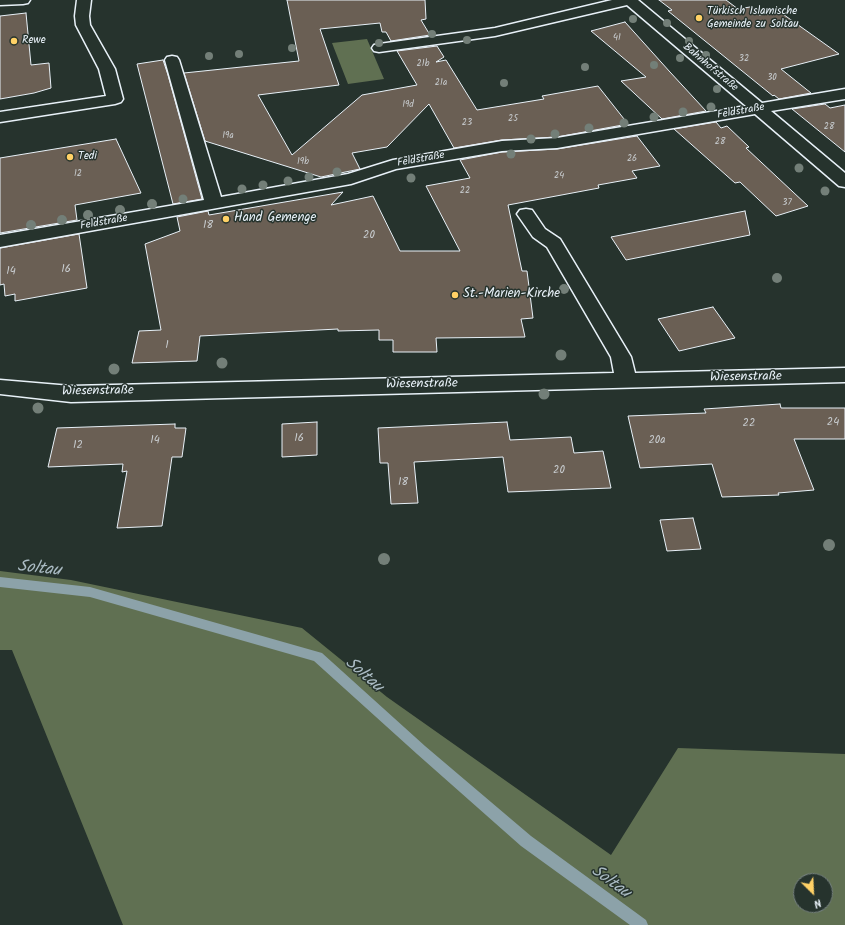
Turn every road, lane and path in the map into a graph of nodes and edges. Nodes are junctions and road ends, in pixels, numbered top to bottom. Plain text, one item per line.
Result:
1 (24, 0) edge
2 (84, 0) edge
3 (630, 0) edge
4 (0, 1) edge
5 (379, 48) dead end
6 (172, 60) dead end
7 (845, 94) edge
8 (759, 109) junction
9 (0, 117) edge
10 (845, 182) edge
11 (214, 203) junction
12 (526, 214) dead end
13 (0, 241) edge
14 (845, 375) edge
15 (626, 380) junction
16 (0, 387) edge

1 - 4 street
2 - 9 street
3 - 5 street
3 - 8 street, Bahnhofstraße
6 - 11 street
7 - 8 street, Feldstraße
8 - 10 street, Bahnhofstraße
8 - 11 street, Feldstraße
11 - 13 street, Feldstraße
12 - 15 street
14 - 15 street, Wiesenstraße
15 - 16 street, Wiesenstraße

